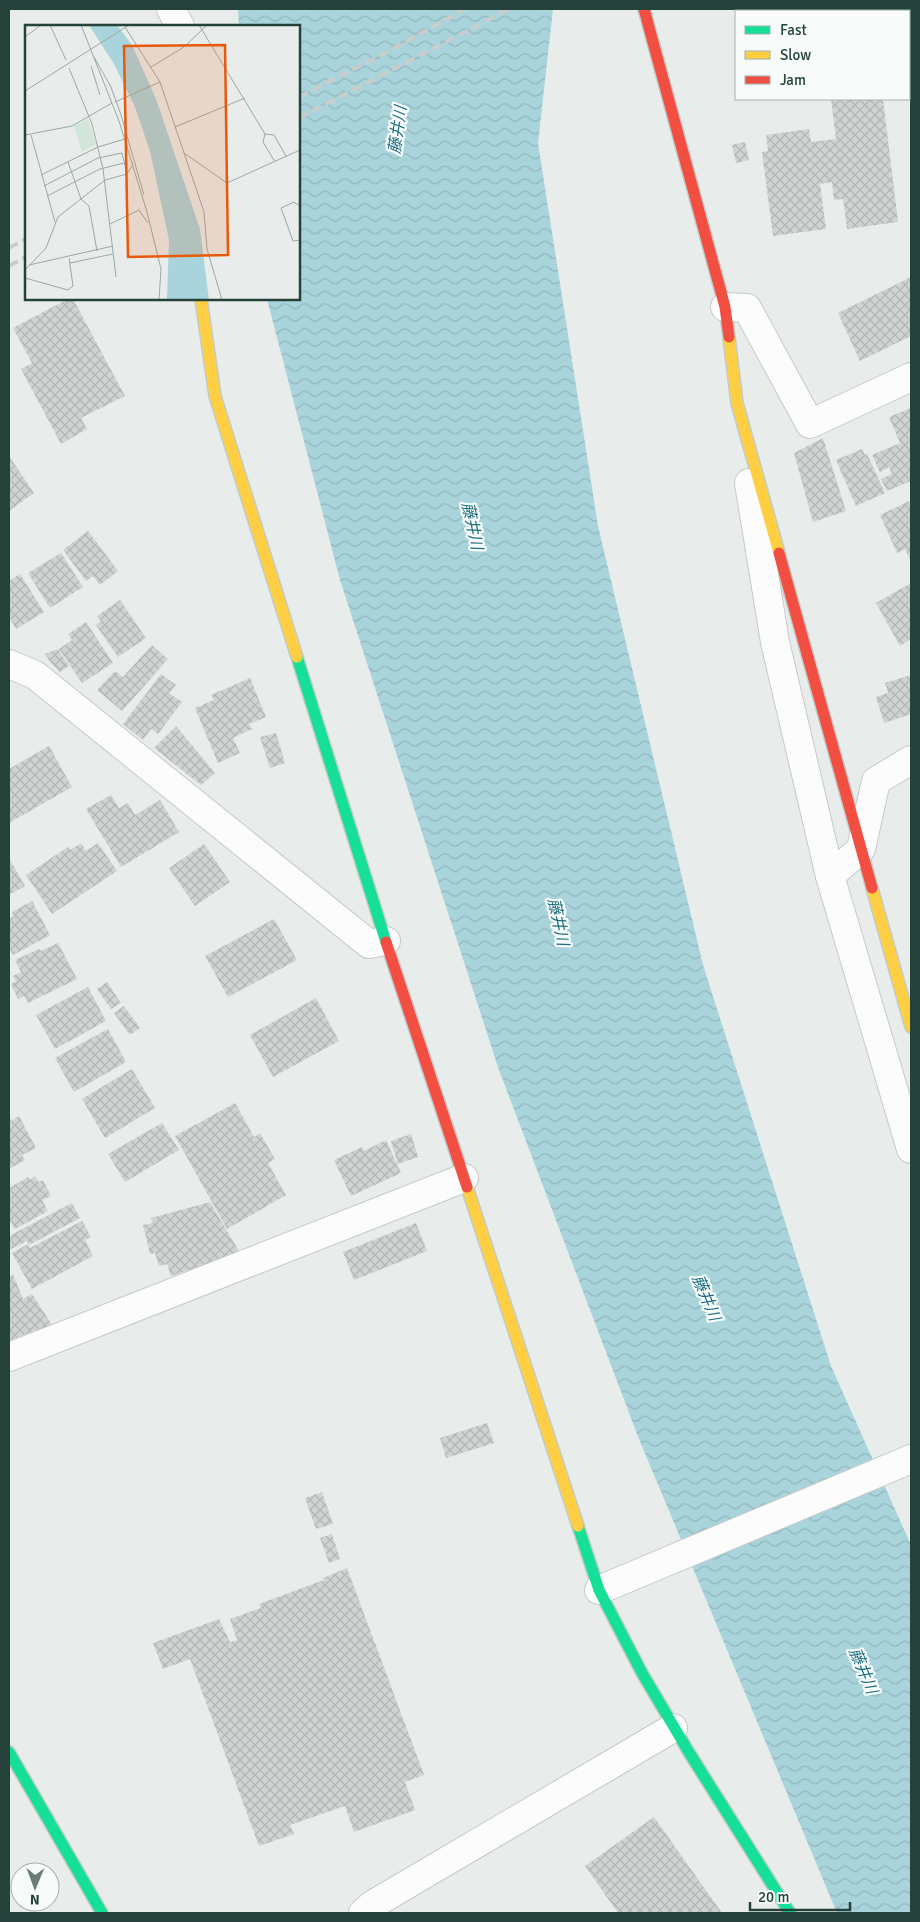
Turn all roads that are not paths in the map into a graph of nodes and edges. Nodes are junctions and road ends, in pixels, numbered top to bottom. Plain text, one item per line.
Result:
1 (172, 9) edge
2 (644, 9) edge
3 (180, 25) edge
4 (201, 300) edge
5 (724, 307) junction
6 (911, 377) edge
7 (737, 403) junction
8 (9, 664) edge
9 (911, 760) edge
10 (861, 849) junction
11 (830, 876) junction
12 (386, 941) junction
13 (911, 1027) edge
14 (911, 1149) edge
15 (464, 1178) junction
16 (9, 1357) edge
17 (911, 1459) edge
18 (599, 1590) junction
19 (673, 1728) junction
20 (9, 1752) edge
21 (102, 1913) edge
22 (363, 1913) edge
23 (790, 1913) edge

1 - 3 street
2 - 5 street
4 - 12 street
5 - 6 street
5 - 7 street
7 - 10 street
7 - 11 street
8 - 12 street
9 - 10 street
10 - 11 street
10 - 13 street
11 - 14 street
12 - 15 street
15 - 16 street
15 - 18 street
17 - 18 street
18 - 19 street
19 - 22 street
19 - 23 street
20 - 21 street

